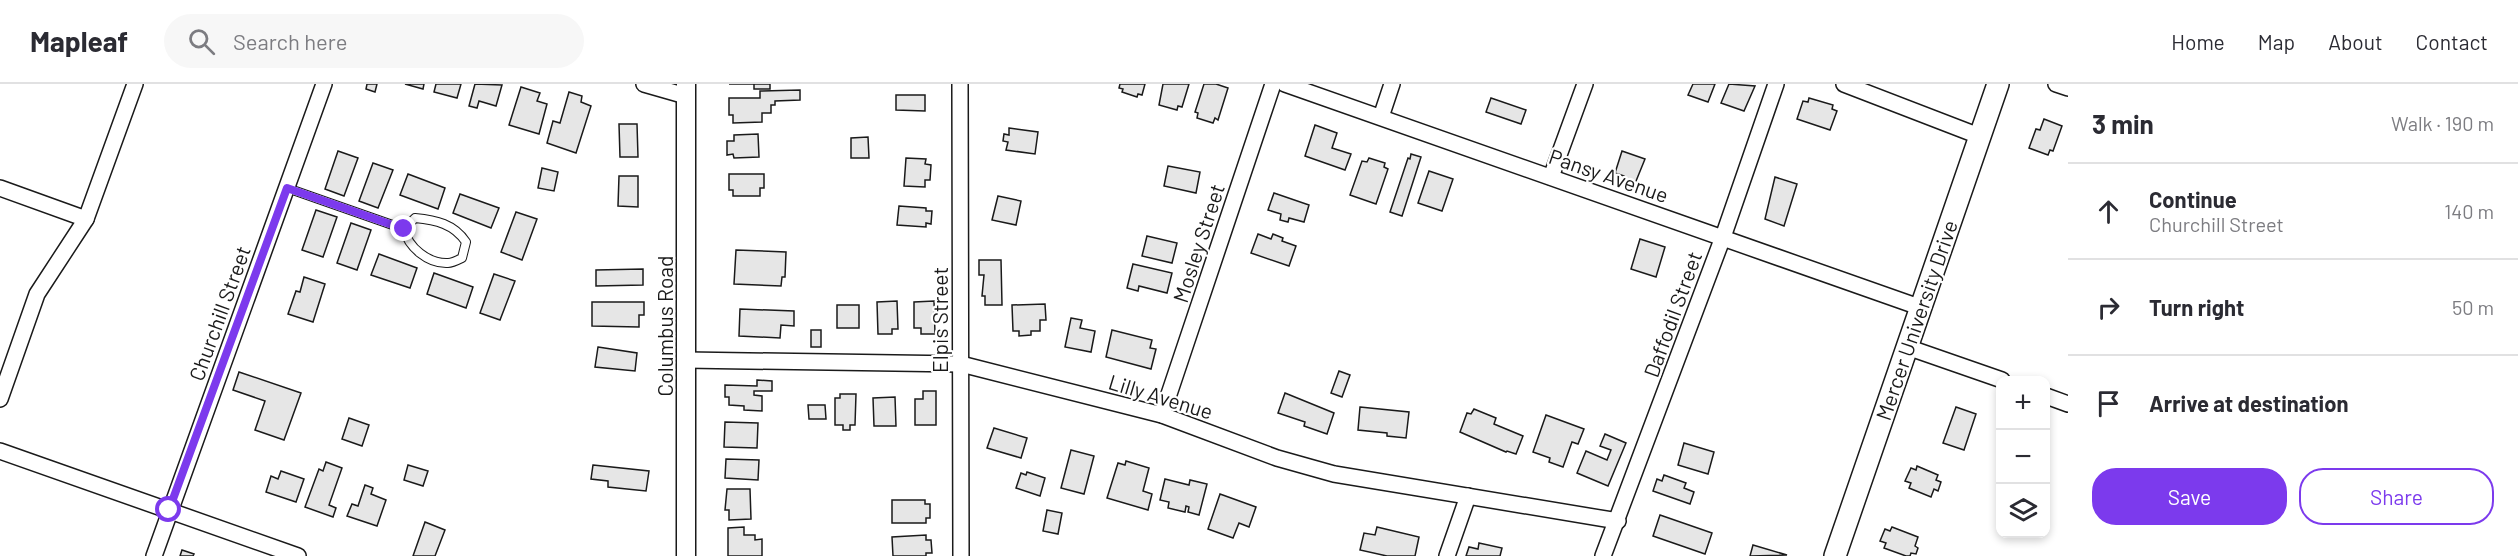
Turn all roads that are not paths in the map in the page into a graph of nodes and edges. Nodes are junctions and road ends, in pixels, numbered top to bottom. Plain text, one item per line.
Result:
1 (135, 84) edge
2 (324, 84) edge
3 (644, 84) edge
4 (960, 84) edge
5 (1273, 84) edge
6 (1285, 84) edge
7 (1392, 84) edge
8 (1585, 84) edge
9 (1776, 84) edge
10 (1844, 84) edge
11 (1998, 84) edge
12 (2056, 84) edge
13 (2068, 88) edge
14 (686, 90) edge
15 (1381, 117) junction
16 (1979, 136) junction
17 (1551, 177) junction
18 (0, 188) edge
19 (287, 188) junction
20 (86, 219) junction
21 (404, 229) junction
22 (1723, 237) junction
23 (1919, 307) junction
24 (1907, 347) junction
25 (686, 360) junction
26 (961, 364) junction
27 (1996, 379) edge
28 (2050, 397) edge
29 (0, 399) edge
30 (2068, 404) edge
31 (1162, 415) junction
32 (0, 451) edge
33 (1468, 496) junction
34 (169, 510) junction
35 (1618, 521) junction
36 (1607, 555) edge
37 (154, 556) edge
38 (298, 556) edge
39 (686, 556) edge
40 (962, 556) edge
41 (1448, 556) edge
42 (1835, 556) edge

1 - 20 street
2 - 19 street, Churchill Street
3 - 14 street
4 - 26 street, Elpis Street
5 - 31 street, Mosley Street
6 - 15 street, Pansy Avenue
7 - 15 street
8 - 17 street
9 - 22 street, Daffodil Street
10 - 16 street
11 - 16 main road, Mercer University Drive
12 - 13 street
14 - 25 street, Columbus Road
15 - 17 street, Pansy Avenue
16 - 23 main road, Mercer University Drive
17 - 22 street, Pansy Avenue
18 - 20 street
19 - 21 lane
19 - 34 street, Churchill Street
20 - 29 street
21 - 21 lane
22 - 23 street, Pansy Avenue
22 - 35 street, Daffodil Street
23 - 24 main road, Mercer University Drive
24 - 27 street
24 - 42 main road, Mercer University Drive
25 - 26 street, Lilly Avenue
25 - 39 street, Columbus Road
26 - 31 street, Lilly Avenue
26 - 40 street, Elpis Street
28 - 30 street
31 - 33 street, Lilly Avenue
32 - 34 street
33 - 35 street, Lilly Avenue
33 - 41 street
34 - 37 street, Churchill Street
34 - 38 street
35 - 36 street, Daffodil Street

